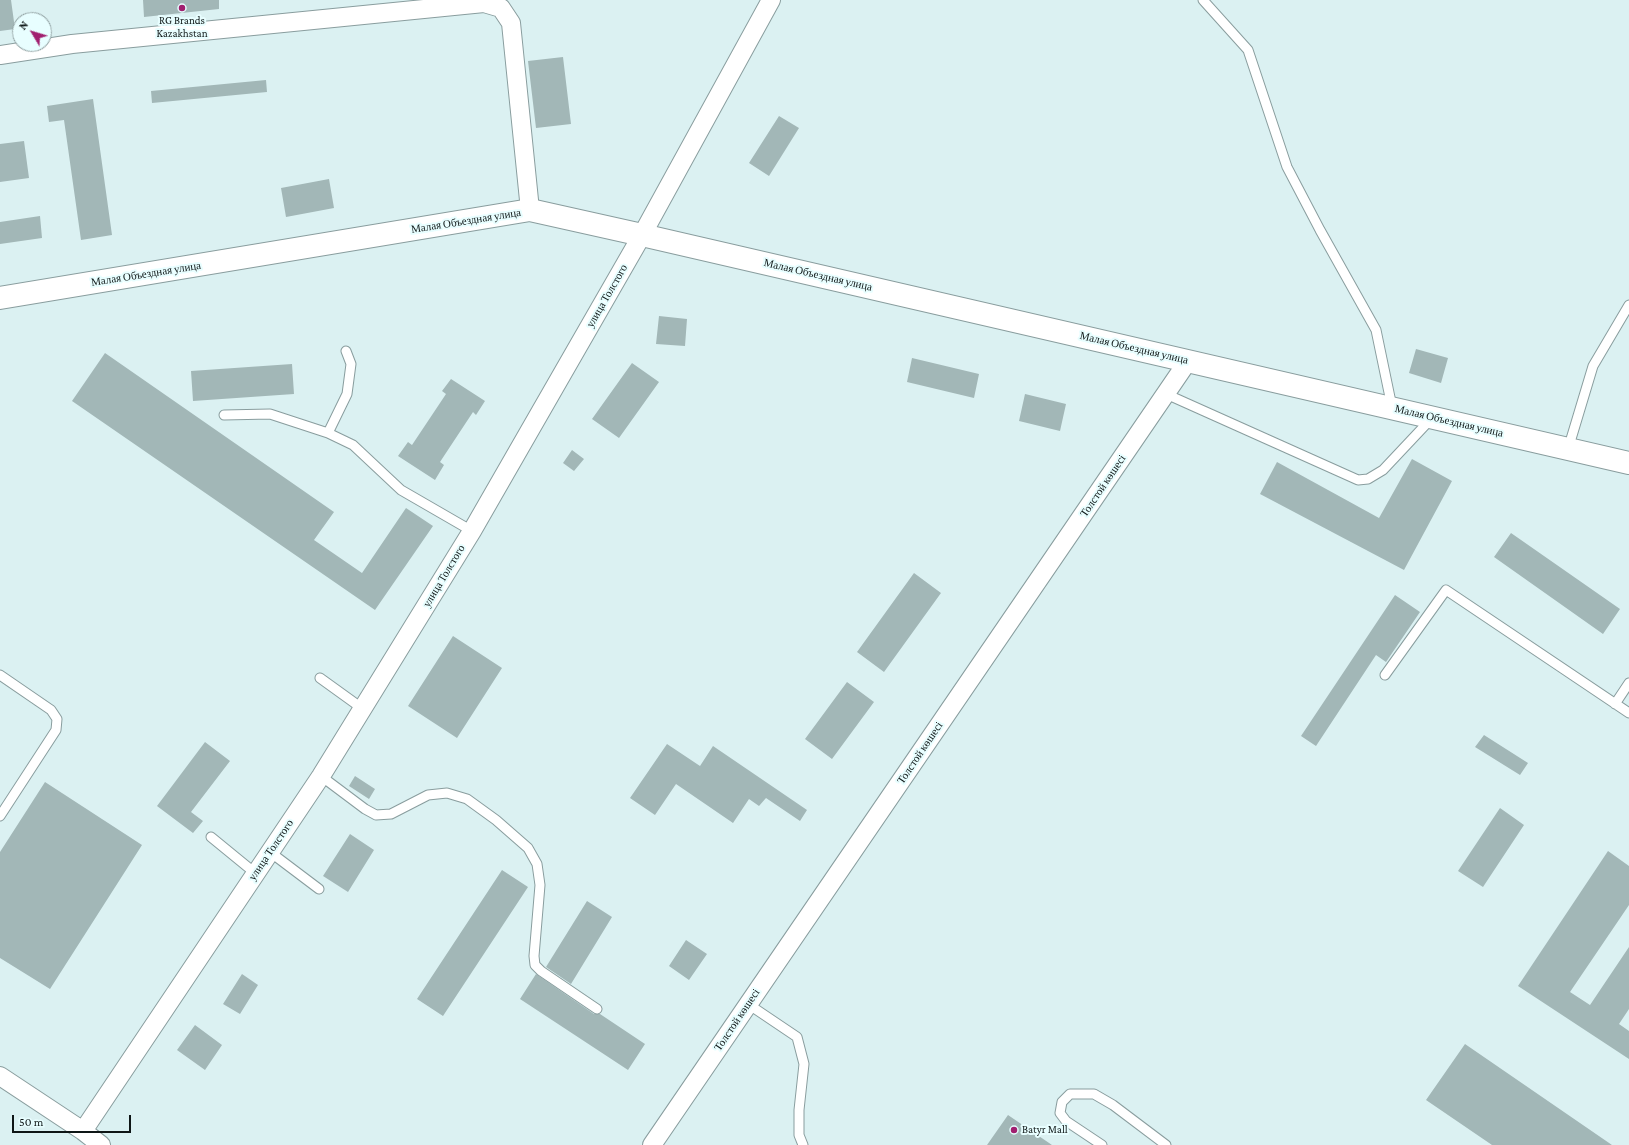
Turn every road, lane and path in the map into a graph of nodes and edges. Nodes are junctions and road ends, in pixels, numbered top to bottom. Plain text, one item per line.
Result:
1 (771, 0) edge
2 (1203, 0) edge
3 (501, 4) edge
4 (0, 55) edge
5 (530, 210) junction
6 (642, 235) junction
7 (0, 298) edge
8 (1629, 305) edge
9 (346, 351) dead end
10 (1188, 361) junction
11 (1166, 394) junction
12 (1392, 408) junction
13 (224, 415) dead end
14 (1432, 418) junction
15 (328, 433) junction
16 (1568, 449) junction
17 (1629, 463) edge
18 (472, 531) junction
19 (0, 675) edge
20 (1385, 675) dead end
21 (320, 678) dead end
22 (1629, 683) edge
23 (1614, 704) junction
24 (363, 709) junction
25 (1629, 713) edge
26 (321, 776) junction
27 (0, 816) edge
28 (211, 837) dead end
29 (270, 852) junction
30 (255, 872) junction
31 (319, 889) dead end
32 (748, 1004) junction
33 (597, 1009) dead end
34 (0, 1076) edge
35 (83, 1131) junction
36 (101, 1145) edge
37 (652, 1145) edge
38 (803, 1145) edge
39 (1102, 1145) edge
40 (1166, 1145) edge

1 - 6 street, улица Толстого
2 - 12 lane
3 - 4 street
3 - 5 street
5 - 6 street, Малая Объездная улица
5 - 7 street, Малая Объездная улица
6 - 10 street, Малая Объездная улица
6 - 18 street, улица Толстого
8 - 16 lane
9 - 15 lane
10 - 11 street, Толстой көшесі
10 - 12 street, Малая Объездная улица
11 - 14 lane
11 - 32 street, Толстой көшесі
12 - 14 street, Малая Объездная улица
13 - 15 lane
14 - 16 street, Малая Объездная улица
15 - 18 lane
16 - 17 street, Малая Объездная улица
18 - 24 street, улица Толстого
19 - 27 lane
20 - 23 lane
21 - 24 lane
22 - 23 lane
23 - 25 lane
24 - 26 street, улица Толстого
26 - 29 street, улица Толстого
26 - 33 lane
28 - 30 lane
29 - 30 street, улица Толстого
29 - 31 lane
30 - 35 street, улица Толстого
32 - 37 street, Толстой көшесі
32 - 38 lane
34 - 35 street
35 - 36 street
39 - 40 lane

